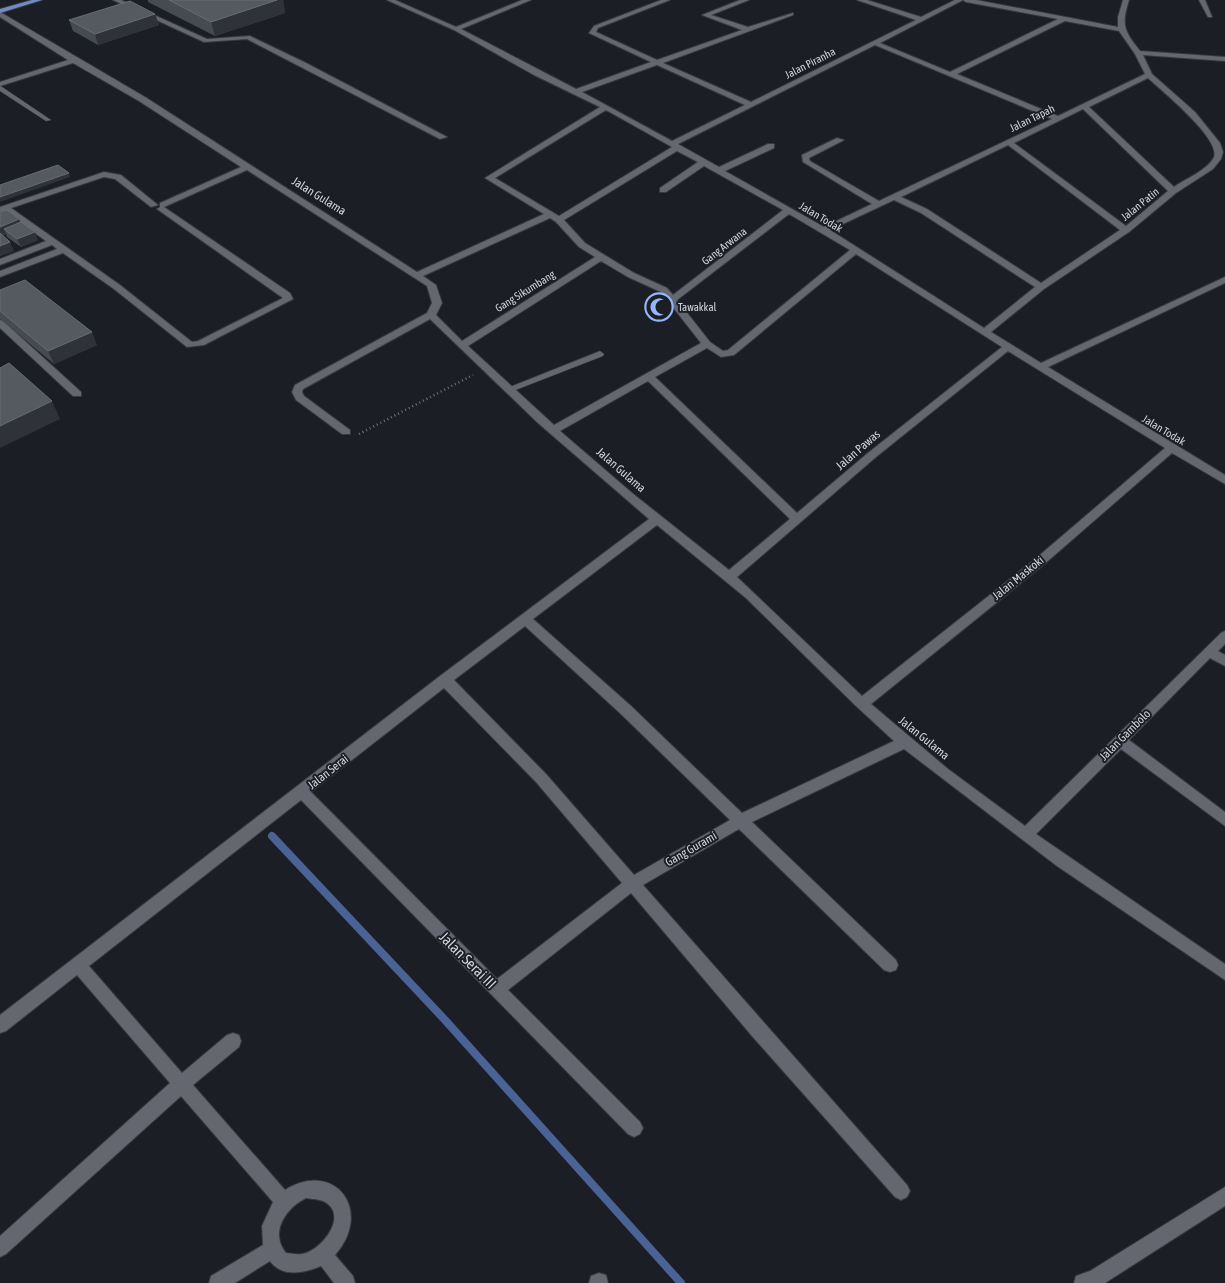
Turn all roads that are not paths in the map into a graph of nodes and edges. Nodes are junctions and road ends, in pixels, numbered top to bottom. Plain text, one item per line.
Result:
1 (10, 0) edge
2 (39, 0) edge
3 (116, 0) edge
4 (390, 0) edge
5 (528, 0) edge
6 (667, 0) edge
7 (746, 0) edge
8 (860, 0) edge
9 (960, 0) edge
10 (966, 0) edge
11 (1010, 0) edge
12 (1126, 0) edge
13 (1202, 0) edge
14 (0, 3) edge
15 (1005, 7) junction
16 (0, 13) edge
17 (791, 14) dead end
18 (1210, 16) dead end
19 (921, 19) junction
20 (1062, 20) junction
21 (456, 29) junction
22 (747, 29) junction
23 (1120, 29) junction
24 (875, 43) junction
25 (1138, 53) junction
26 (1213, 58) junction
27 (1225, 59) edge
28 (74, 60) junction
29 (659, 61) junction
30 (1225, 69) edge
31 (951, 74) junction
32 (1149, 75) junction
33 (0, 84) edge
34 (0, 88) edge
35 (576, 92) junction
36 (751, 105) junction
37 (606, 107) junction
38 (1084, 107) junction
39 (1057, 118) junction
40 (48, 120) dead end
41 (444, 137) dead end
42 (840, 140) dead end
43 (1008, 142) junction
44 (771, 146) dead end
45 (674, 147) junction
46 (703, 163) junction
47 (247, 167) junction
48 (718, 171) junction
49 (663, 190) dead end
50 (1173, 192) junction
51 (895, 196) junction
52 (880, 204) junction
53 (160, 206) junction
54 (3, 209) edge
55 (789, 210) junction
56 (549, 215) junction
57 (559, 220) junction
58 (824, 230) junction
59 (1126, 230) junction
60 (51, 242) junction
61 (62, 250) junction
62 (854, 251) junction
63 (602, 257) junction
64 (0, 262) edge
65 (0, 274) edge
66 (418, 275) junction
67 (1225, 280) edge
68 (1041, 287) junction
69 (672, 300) junction
70 (431, 315) junction
71 (0, 323) edge
72 (985, 332) junction
73 (708, 344) junction
74 (462, 345) junction
75 (1008, 347) junction
76 (600, 354) dead end
77 (1041, 368) junction
78 (649, 377) junction
79 (510, 389) junction
80 (77, 394) dead end
81 (553, 430) junction
82 (346, 432) road end
83 (1171, 448) junction
84 (1225, 480) edge
85 (657, 519) junction
86 (798, 519) junction
87 (729, 576) junction
88 (526, 620) junction
89 (1225, 636) edge
90 (1210, 652) junction
91 (1225, 661) edge
92 (445, 680) junction
93 (862, 704) junction
94 (1119, 740) junction
95 (905, 742) junction
96 (302, 792) junction
97 (1225, 820) edge
98 (740, 821) junction
99 (1026, 834) junction
100 (633, 883) junction
101 (79, 966) junction
102 (890, 966) dead end
103 (1225, 973) edge
104 (497, 989) junction
105 (0, 1025) edge
106 (233, 1041) dead end
107 (183, 1083) junction
108 (634, 1128) dead end
109 (901, 1191) dead end
110 (1225, 1196) edge
111 (284, 1202) junction
112 (0, 1248) edge
113 (273, 1250) junction
114 (325, 1257) junction
115 (218, 1283) edge
116 (346, 1283) edge
117 (1083, 1283) edge

1 - 14 main road
2 - 16 main road
3 - 41 street
4 - 21 street, Jalan Todak
5 - 21 street
6 - 29 street
7 - 22 street
8 - 19 street
9 - 19 street, Jalan Piranha
10 - 15 street
11 - 15 street
12 - 23 street
13 - 18 street
15 - 20 street
16 - 28 street, Jalan Gulama
17 - 22 street
19 - 24 street, Jalan Piranha
20 - 23 street
20 - 31 street
21 - 35 street, Jalan Todak
22 - 29 street
23 - 25 street
24 - 31 street
24 - 36 street, Jalan Piranha
25 - 26 street
25 - 32 street
26 - 27 street
26 - 30 street
28 - 33 street
28 - 47 street, Jalan Gulama
29 - 35 street
29 - 36 street
31 - 39 street
32 - 38 street, Jalan Tapah
32 - 50 street, Jalan Patin
34 - 40 lane
35 - 37 street, Jalan Todak
36 - 45 street, Jalan Piranha
37 - 45 street, Jalan Todak
37 - 56 street
38 - 39 street, Jalan Tapah
38 - 50 street
39 - 43 street, Jalan Tapah
42 - 52 street
43 - 51 street, Jalan Tapah
43 - 59 street
44 - 48 street
45 - 46 street, Jalan Todak
45 - 57 street
46 - 48 street, Jalan Todak
46 - 49 street
47 - 53 street
47 - 66 street, Jalan Gulama
48 - 55 street, Jalan Todak
50 - 59 street, Jalan Patin
51 - 52 street, Jalan Tapah
51 - 68 street
52 - 58 street, Jalan Tapah
53 - 54 street
53 - 61 street
54 - 60 street
55 - 58 street, Jalan Todak
55 - 69 street, Gang Arwana
56 - 57 street
56 - 66 street
57 - 63 street
58 - 62 street, Jalan Todak
59 - 68 street, Jalan Patin
60 - 61 street
60 - 64 street
61 - 65 street
62 - 72 street, Jalan Todak
62 - 73 street
63 - 69 street
63 - 74 street, Gang Sikumbang
66 - 70 street, Jalan Gulama
67 - 77 street
68 - 72 street, Jalan Patin
69 - 73 street
70 - 74 street, Jalan Gulama
70 - 82 street
71 - 80 street
72 - 75 street, Jalan Todak
73 - 78 street
74 - 79 street, Jalan Gulama
75 - 77 street, Jalan Todak
75 - 86 street, Jalan Pawas
76 - 79 lane
77 - 83 street, Jalan Todak
78 - 81 street
78 - 86 street
79 - 81 street, Jalan Gulama
81 - 85 street, Jalan Gulama
83 - 84 street, Jalan Todak
83 - 93 street, Jalan Maskoki
85 - 87 street, Jalan Gulama
85 - 88 street, Jalan Serai
86 - 87 street, Jalan Pawas
87 - 93 street, Jalan Gulama
88 - 92 street, Jalan Serai
88 - 98 street
89 - 90 street, Jalan Gambolo
90 - 91 street
90 - 94 street, Jalan Gambolo
92 - 96 street, Jalan Serai
92 - 100 street
93 - 95 street, Jalan Gulama
94 - 97 street
94 - 99 street, Jalan Gambolo
95 - 98 street, Gang Gurami
95 - 99 street, Jalan Gulama
96 - 101 street, Jalan Serai
96 - 104 street, Jalan Serai III
98 - 100 street, Gang Gurami
98 - 102 street
99 - 103 street, Jalan Gulama
100 - 104 street, Gang Gurami
100 - 109 street
101 - 105 street, Jalan Serai
101 - 107 street
104 - 108 street, Jalan Serai III
106 - 107 street
107 - 111 street
107 - 112 street
110 - 117 street
111 - 113 street
111 - 114 street
113 - 114 street
113 - 115 street
114 - 116 street

